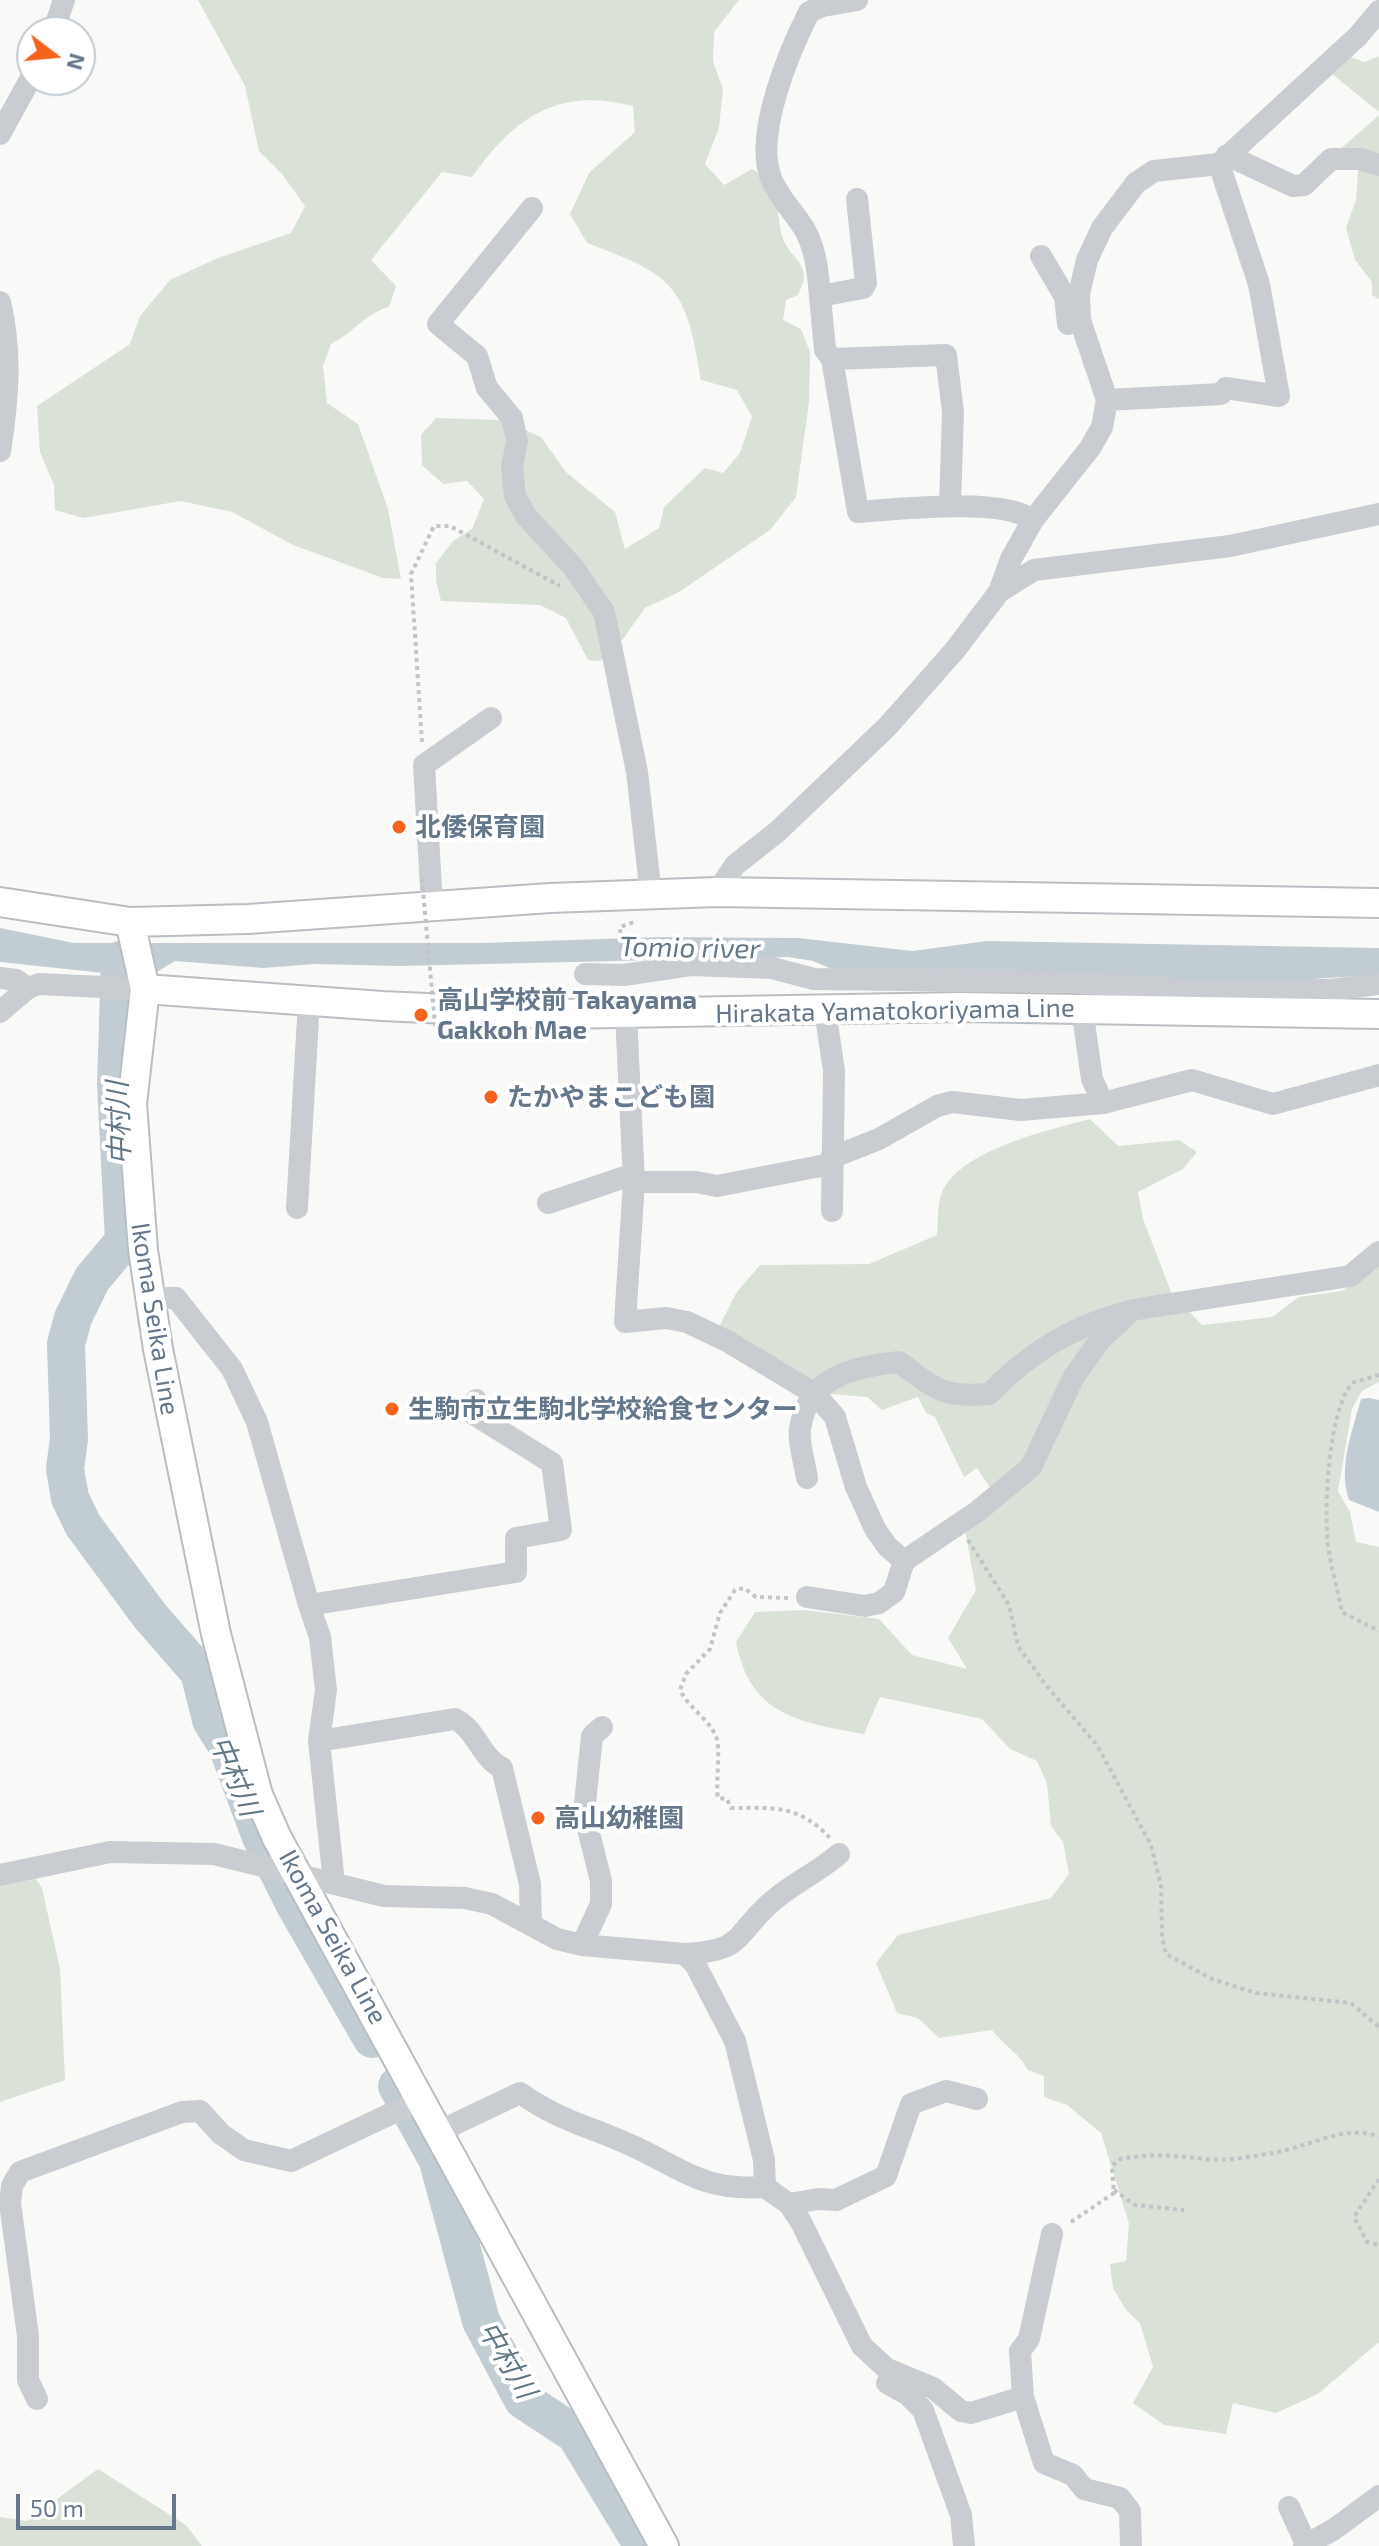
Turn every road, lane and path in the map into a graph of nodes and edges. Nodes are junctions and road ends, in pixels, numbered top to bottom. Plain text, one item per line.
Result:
1 (857, 0) edge
2 (1379, 11) edge
3 (21, 96) edge
4 (0, 134) edge
5 (1223, 159) junction
6 (1379, 165) edge
7 (857, 199) dead end
8 (532, 208) dead end
9 (1041, 256) dead end
10 (820, 296) junction
11 (0, 302) edge
12 (832, 359) junction
13 (1096, 369) junction
14 (1107, 400) junction
15 (0, 451) edge
16 (950, 506) junction
17 (1379, 514) edge
18 (1033, 520) junction
19 (999, 592) junction
20 (593, 598) junction
21 (491, 718) dead end
22 (424, 765) junction
23 (422, 879) dead end
24 (717, 892) junction
25 (651, 895) junction
26 (0, 902) edge
27 (1379, 903) edge
28 (432, 906) junction
29 (620, 927) dead end
30 (132, 929) junction
31 (585, 974) dead end
32 (624, 975) junction
33 (0, 978) edge
34 (145, 984) junction
35 (1379, 984) edge
36 (28, 988) junction
37 (309, 1001) junction
38 (1082, 1009) junction
39 (825, 1010) junction
40 (0, 1012) edge
41 (626, 1014) junction
42 (1379, 1014) edge
43 (460, 1026) dead end
44 (1379, 1075) edge
45 (1103, 1103) junction
46 (831, 1161) junction
47 (634, 1178) junction
48 (548, 1203) dead end
49 (297, 1208) dead end
50 (832, 1211) dead end
51 (1379, 1252) edge
52 (150, 1298) junction
53 (1132, 1310) junction
54 (1379, 1375) edge
55 (815, 1394) junction
56 (476, 1400) dead end
57 (807, 1478) dead end
58 (958, 1525) junction
59 (904, 1561) junction
60 (807, 1597) joint
61 (309, 1605) junction
62 (1379, 1631) edge
63 (602, 1727) dead end
64 (319, 1741) junction
65 (839, 1854) joint
66 (287, 1870) junction
67 (0, 1875) edge
68 (334, 1883) junction
69 (531, 1923) junction
70 (582, 1945) junction
71 (685, 1954) junction
72 (1379, 2027) edge
73 (422, 2099) junction
74 (977, 2099) dead end
75 (440, 2131) junction
76 (1379, 2137) edge
77 (1379, 2179) edge
78 (765, 2187) junction
79 (1114, 2190) junction
80 (789, 2204) junction
81 (1184, 2210) dead end
82 (1052, 2234) joint
83 (1379, 2245) edge
84 (862, 2346) junction
85 (1023, 2397) junction
86 (37, 2399) dead end
87 (1379, 2496) edge
88 (1289, 2507) dead end
89 (664, 2546) edge
90 (964, 2546) edge
91 (1131, 2546) edge
92 (1306, 2546) edge

1 - 10 street
2 - 5 street
3 - 4 street
5 - 6 street
5 - 13 street
5 - 14 street
7 - 10 street
8 - 20 street
9 - 13 street
10 - 12 street
11 - 15 street
12 - 16 street
12 - 16 street
13 - 14 street
14 - 18 street
16 - 18 street
17 - 19 street
18 - 19 street
19 - 24 street
20 - 22 path
20 - 25 street
21 - 22 street
22 - 28 street
23 - 43 path, bridge
24 - 25 main road
24 - 27 main road
25 - 28 main road
26 - 30 main road
28 - 30 main road
29 - 32 path
30 - 34 main road
31 - 32 street
32 - 35 street
33 - 36 street
34 - 36 street
34 - 37 main road, Hirakata Yamatokoriyama Line
34 - 52 main road, Ikoma Seika Line
36 - 40 street
37 - 41 main road, Hirakata Yamatokoriyama Line
37 - 49 street
38 - 39 main road, Hirakata Yamatokoriyama Line
38 - 42 main road, Hirakata Yamatokoriyama Line
38 - 45 street
39 - 41 main road, Hirakata Yamatokoriyama Line
39 - 46 street
41 - 47 street
44 - 45 street
45 - 46 street
46 - 47 street
46 - 50 street
47 - 48 street
47 - 55 street
51 - 53 street
52 - 61 street
52 - 66 main road, Ikoma Seika Line
53 - 55 street
53 - 58 street
54 - 62 path
55 - 57 street
55 - 59 street
56 - 61 street
58 - 59 street
58 - 72 path
59 - 60 street
60 - 65 path
61 - 64 street
63 - 70 street
64 - 68 street
64 - 69 street
65 - 71 street
66 - 67 street
66 - 68 street
66 - 73 main road, Ikoma Seika Line
68 - 69 street
69 - 70 street
70 - 71 street
71 - 78 street
73 - 75 main road, Ikoma Seika Line
73 - 86 street
74 - 80 street
75 - 78 street
75 - 89 main road, Ikoma Seika Line
76 - 79 path
77 - 83 path
78 - 80 street
79 - 81 path
79 - 82 path
80 - 84 street
82 - 85 street
84 - 85 street
84 - 90 street
85 - 91 street
87 - 92 street
88 - 92 street

